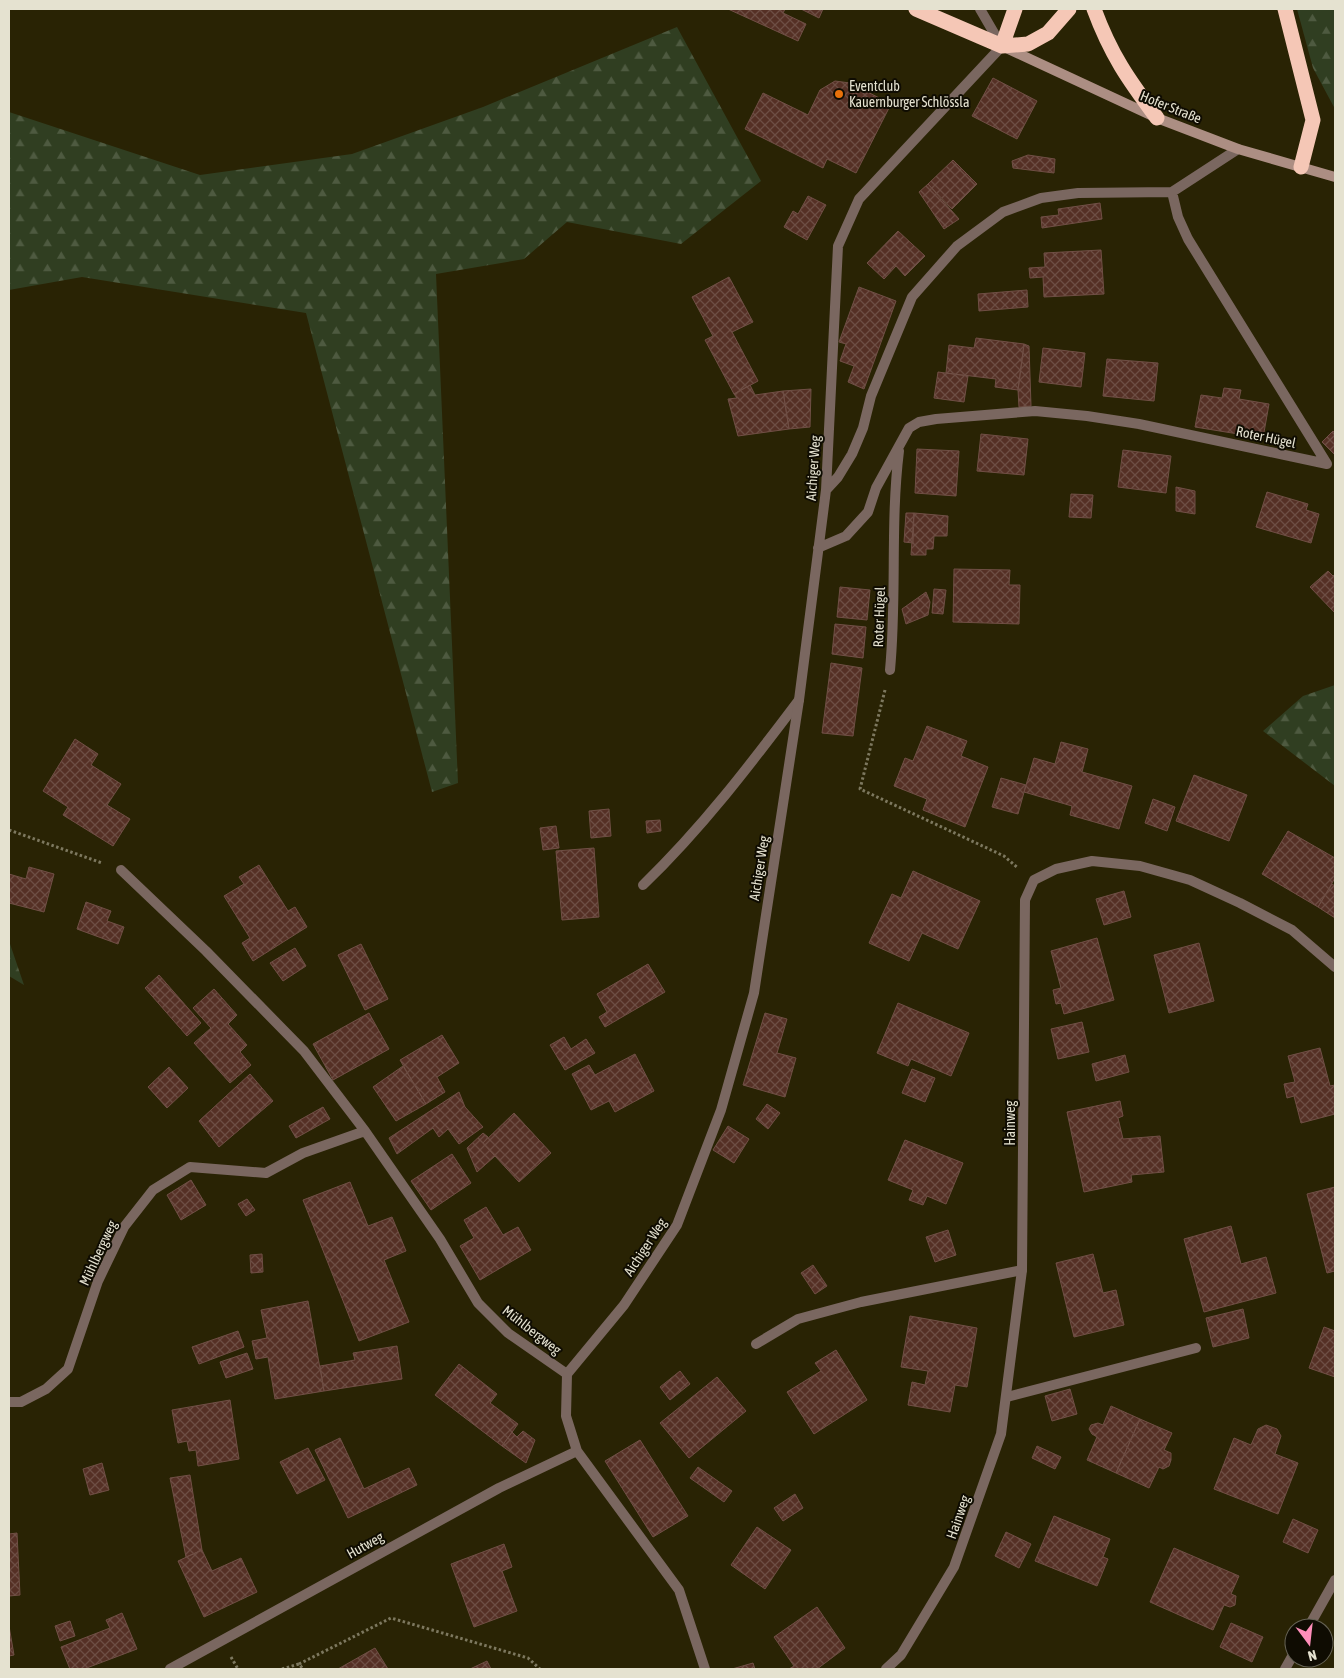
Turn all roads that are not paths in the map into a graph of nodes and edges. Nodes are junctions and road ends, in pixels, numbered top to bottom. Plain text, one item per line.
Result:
1 (916, 9) edge
2 (980, 9) edge
3 (1015, 9) edge
4 (1069, 9) edge
5 (1094, 9) edge
6 (1285, 9) edge
7 (1002, 46) junction
8 (1158, 118) junction
9 (1238, 148) junction
10 (1301, 167) junction
11 (1335, 177) edge
12 (1172, 192) junction
13 (899, 445) junction
14 (826, 490) junction
15 (818, 548) junction
16 (890, 670) road end
17 (799, 700) junction
18 (121, 870) road end
19 (643, 885) dead end
20 (1335, 967) edge
21 (365, 1131) junction
22 (1022, 1270) junction
23 (756, 1344) dead end
24 (1196, 1348) dead end
25 (567, 1374) junction
26 (1008, 1397) junction
27 (9, 1402) edge
28 (577, 1451) junction
29 (1335, 1580) edge
30 (1314, 1618) edge
31 (170, 1669) edge
32 (705, 1669) edge
33 (886, 1669) edge

1 - 7 highway
2 - 7 street
3 - 7 highway
4 - 7 highway
5 - 8 highway
6 - 10 highway
7 - 8 street, Hofer Straße
7 - 14 street, Aichiger Weg
8 - 9 street, Hofer Straße
9 - 10 street, Hofer Straße
9 - 12 street
10 - 11 street, Hofer Straße
12 - 13 street, Roter Hügel
12 - 14 street
13 - 15 street, Roter Hügel
13 - 16 street, Roter Hügel
14 - 15 street, Aichiger Weg
15 - 17 street, Aichiger Weg
17 - 19 street
17 - 25 street, Aichiger Weg
18 - 21 street, Mühlbergweg
20 - 22 street, Hainweg
21 - 25 street, Mühlbergweg
21 - 27 street, Mühlbergweg
22 - 23 street
22 - 26 street, Hainweg
24 - 26 street
25 - 28 street
26 - 33 street, Hainweg
28 - 31 street, Hutweg
28 - 32 street
29 - 30 street

